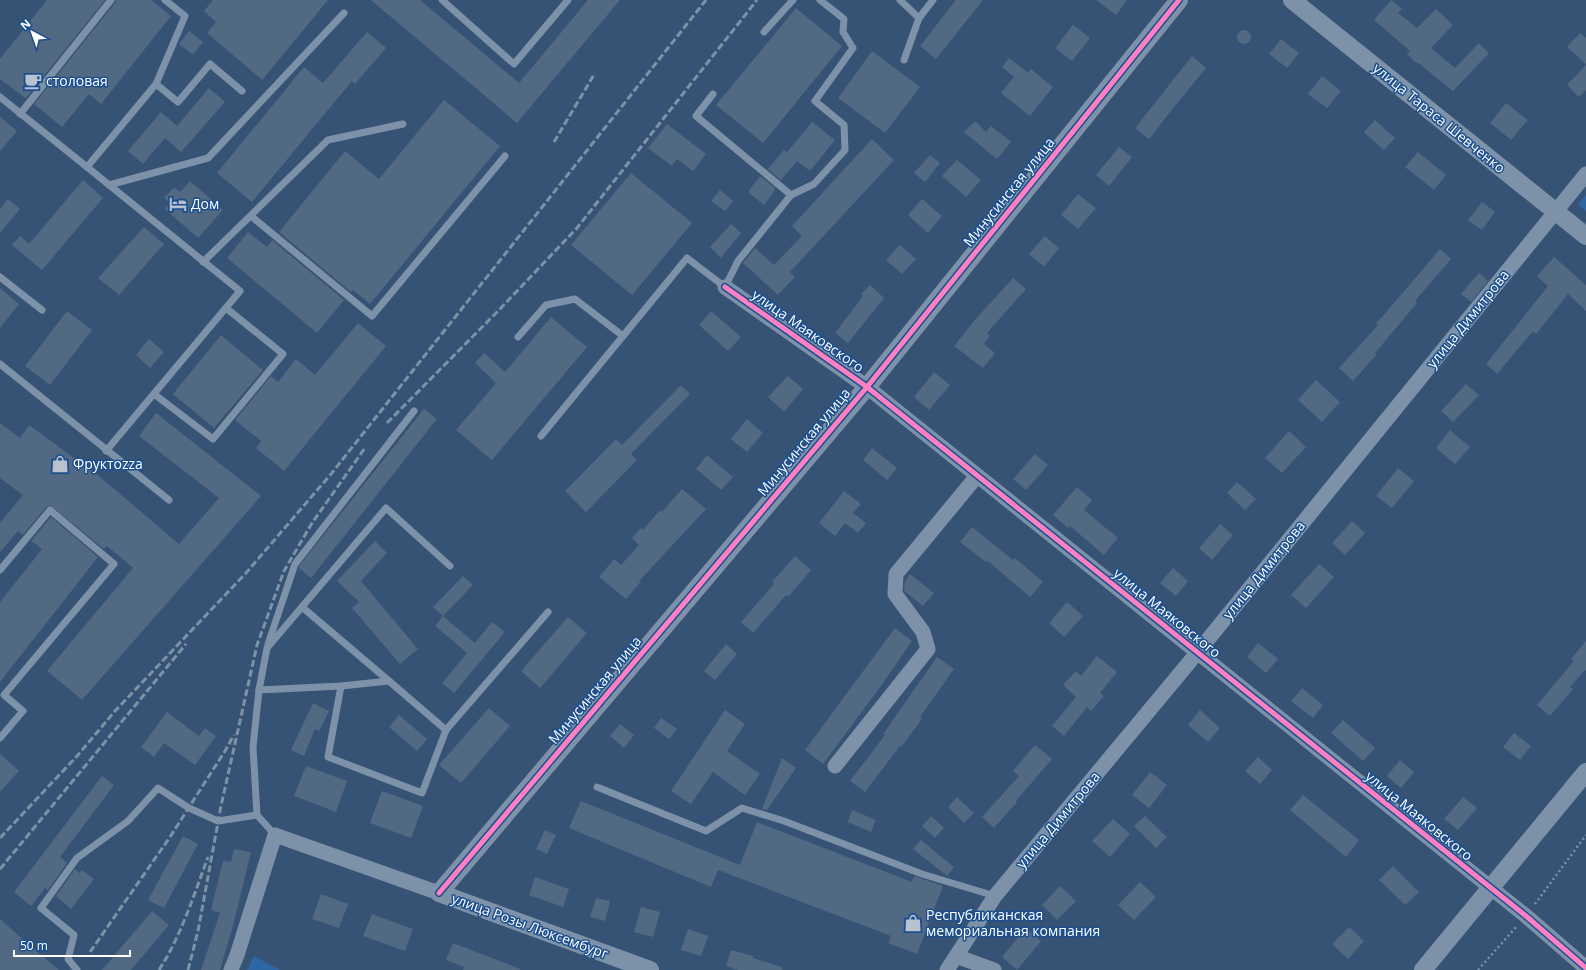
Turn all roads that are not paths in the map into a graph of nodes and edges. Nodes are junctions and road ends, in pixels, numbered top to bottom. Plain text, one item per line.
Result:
1 (111, 0) edge
2 (165, 0) edge
3 (442, 0) edge
4 (568, 0) edge
5 (793, 0) edge
6 (820, 0) edge
7 (900, 0) edge
8 (934, 0) edge
9 (1179, 0) edge
10 (1292, 0) edge
11 (344, 13) dead end
12 (919, 18) junction
13 (764, 32) dead end
14 (904, 60) dead end
15 (156, 84) junction
16 (242, 91) dead end
17 (713, 94) dead end
18 (0, 97) edge
19 (20, 114) junction
20 (403, 124) dead end
21 (505, 156) dead end
22 (87, 167) junction
23 (1586, 174) edge
24 (109, 185) junction
25 (791, 195) junction
26 (1555, 211) junction
27 (251, 216) junction
28 (1586, 236) edge
29 (203, 262) junction
30 (0, 277) edge
31 (725, 287) junction
32 (226, 308) junction
33 (42, 310) dead end
34 (623, 336) junction
35 (518, 337) dead end
36 (0, 364) edge
37 (867, 387) junction
38 (154, 394) junction
39 (414, 411) dead end
40 (541, 436) dead end
41 (106, 451) junction
42 (977, 476) junction
43 (169, 500) dead end
44 (450, 566) dead end
45 (0, 570) edge
46 (302, 607) junction
47 (548, 612) dead end
48 (267, 648) junction
49 (1197, 653) junction
50 (389, 681) junction
51 (341, 686) junction
52 (258, 690) junction
53 (446, 730) junction
54 (0, 738) edge
55 (835, 766) dead end
56 (1586, 772) edge
57 (597, 787) dead end
58 (257, 815) junction
59 (275, 835) junction
60 (1490, 888) junction
61 (439, 893) junction
62 (995, 896) junction
63 (956, 956) junction
64 (1586, 968) edge
65 (77, 970) edge
66 (231, 970) edge
67 (650, 970) edge
68 (947, 970) edge
69 (994, 970) edge
70 (1423, 970) edge

1 - 19 lane
2 - 15 lane
3 - 4 lane
5 - 13 lane
6 - 25 lane
7 - 12 lane
8 - 12 lane
9 - 37 street, Минусинская улица
10 - 26 street, улица Тараса Шевченко
11 - 24 lane
12 - 14 lane
15 - 16 lane
15 - 22 lane
17 - 25 lane
18 - 19 lane
19 - 22 lane
20 - 27 lane
21 - 27 lane
22 - 24 lane
23 - 26 street, улица Димитрова
24 - 29 lane
25 - 31 lane
26 - 28 street, улица Тараса Шевченко
26 - 49 street, улица Димитрова
27 - 29 lane
29 - 32 lane
30 - 33 lane
31 - 34 lane
31 - 37 street, улица Маяковского
32 - 38 lane
32 - 38 lane
34 - 35 lane
34 - 40 lane
36 - 41 lane
37 - 42 street, улица Маяковского
37 - 61 street, Минусинская улица
38 - 41 lane
39 - 48 lane
41 - 43 lane
42 - 49 street, улица Маяковского
42 - 55 street
44 - 46 lane
45 - 54 lane
46 - 48 lane
46 - 50 lane
47 - 53 lane
48 - 52 lane
49 - 60 street, улица Маяковского
49 - 62 street, улица Димитрова
50 - 51 lane
50 - 53 lane
51 - 52 lane
51 - 53 lane
52 - 58 lane
56 - 60 street
57 - 62 lane
58 - 59 lane
58 - 65 lane
59 - 61 street, улица Розы Люксембург
59 - 66 street
60 - 64 street, улица Маяковского
60 - 70 street
61 - 67 street, улица Розы Люксембург
62 - 63 street, улица Димитрова
63 - 68 street, улица Димитрова
63 - 69 street

